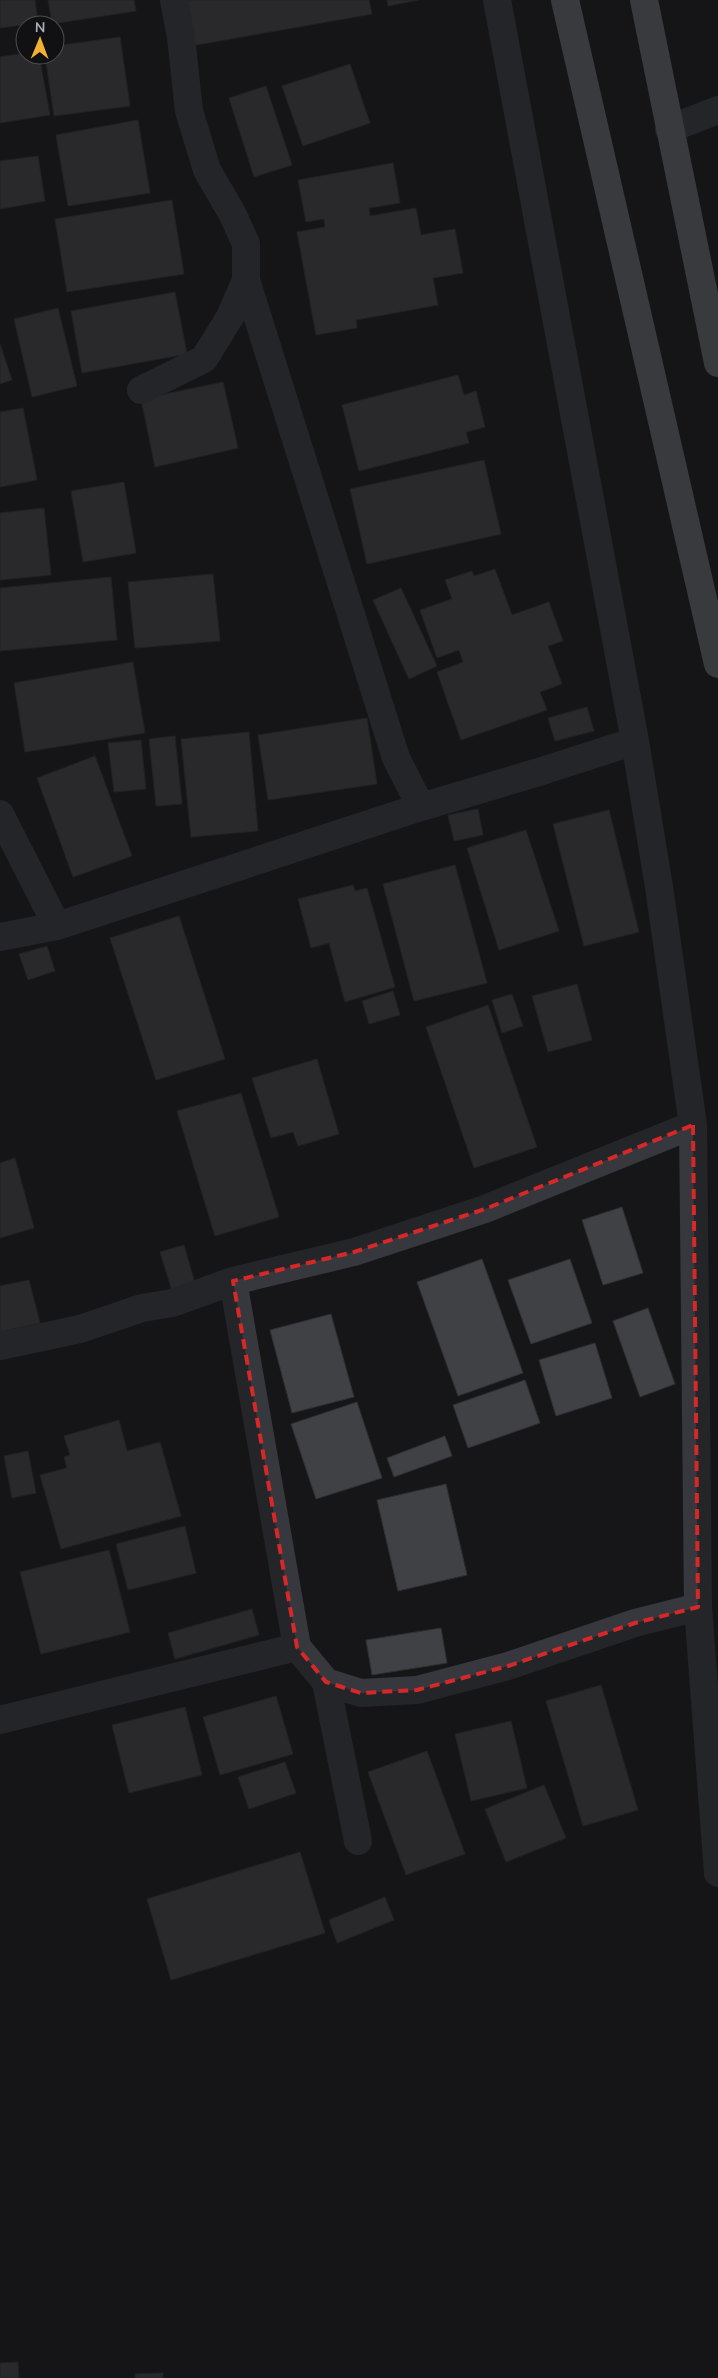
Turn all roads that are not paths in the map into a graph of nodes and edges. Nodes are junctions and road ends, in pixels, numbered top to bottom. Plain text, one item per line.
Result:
1 (174, 0) edge
2 (497, 0) edge
3 (565, 0) edge
4 (644, 0) edge
5 (718, 110) edge
6 (669, 129) junction
7 (246, 280) junction
8 (718, 363) edge
9 (141, 390) dead end
10 (718, 664) edge
11 (635, 741) junction
12 (421, 807) junction
13 (0, 814) edge
14 (57, 926) junction
15 (0, 937) edge
16 (693, 1125) junction
17 (234, 1280) junction
18 (0, 1346) edge
19 (698, 1607) junction
20 (297, 1647) junction
21 (326, 1682) junction
22 (0, 1720) edge
23 (358, 1841) dead end
24 (718, 1873) edge

1 - 7 street
2 - 11 street
3 - 10 highway
4 - 6 highway
5 - 6 street
6 - 8 highway
7 - 9 street
7 - 12 street
11 - 12 street
11 - 16 street
12 - 14 street
13 - 14 street
14 - 15 street
16 - 17 street
16 - 19 street
17 - 18 street
17 - 20 street
19 - 21 street
19 - 24 street
20 - 21 street
20 - 22 street
21 - 23 street

